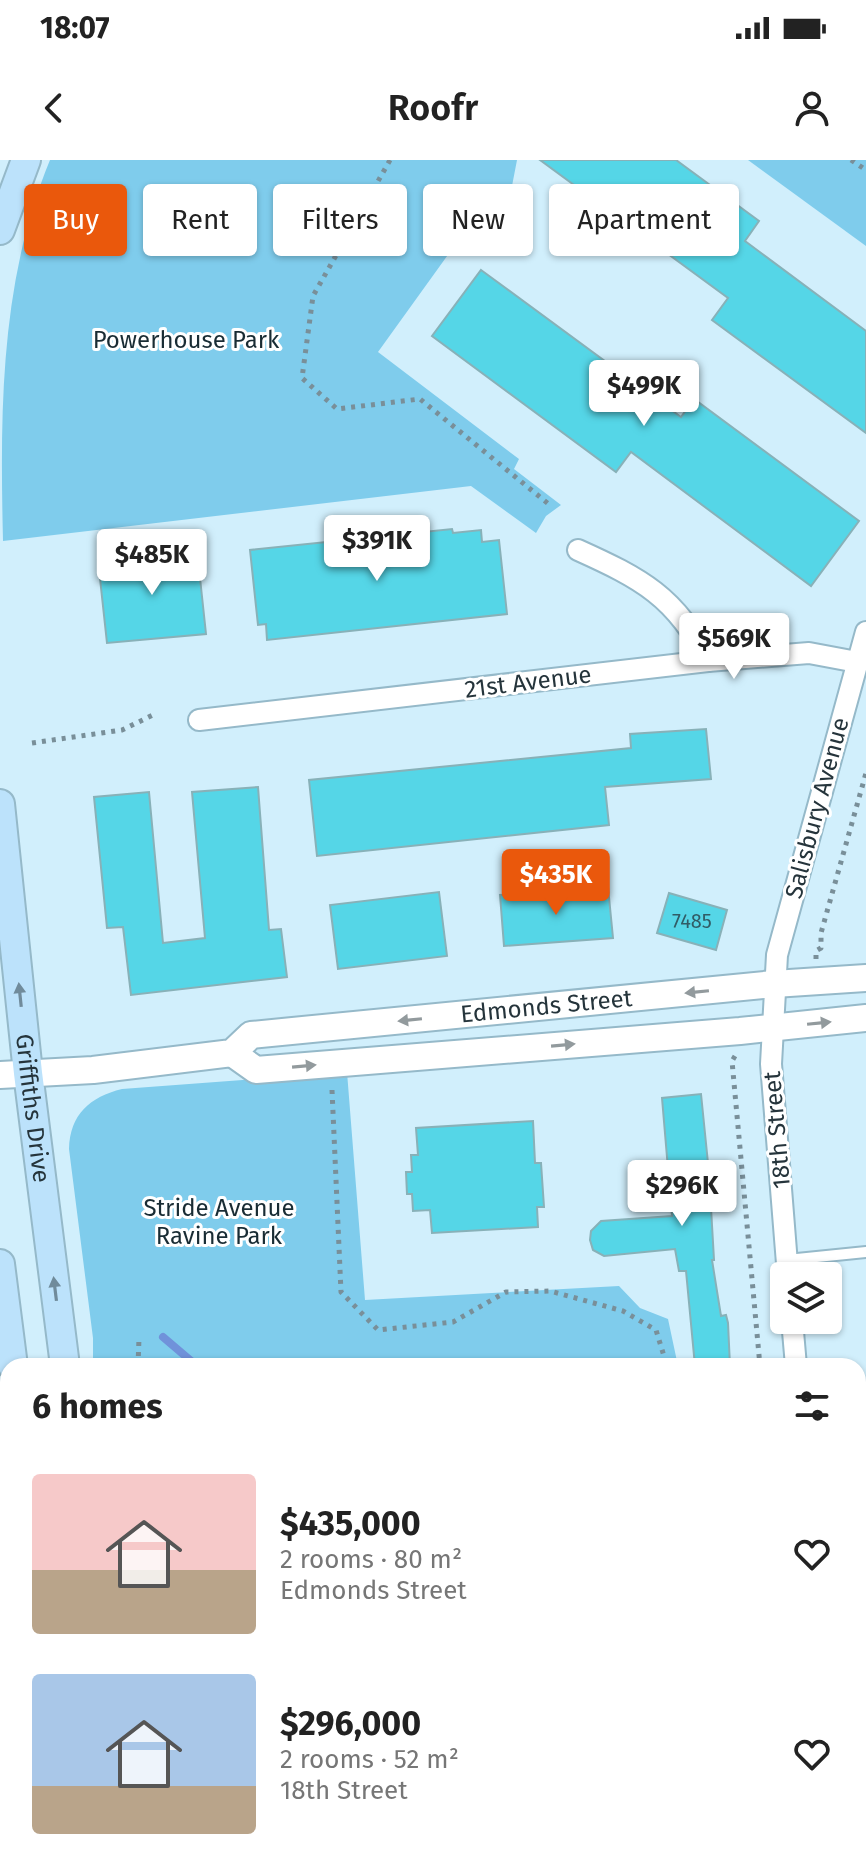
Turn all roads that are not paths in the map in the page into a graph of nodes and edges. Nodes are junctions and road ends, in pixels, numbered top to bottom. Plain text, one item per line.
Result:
1 (26, 160) edge
2 (0, 230) edge
3 (578, 550) dead end
4 (866, 632) edge
5 (708, 661) junction
6 (857, 662) junction
7 (199, 720) dead end
8 (0, 804) edge
9 (866, 978) edge
10 (774, 984) junction
11 (866, 1018) edge
12 (771, 1028) junction
13 (232, 1053) junction
14 (28, 1073) junction
15 (0, 1075) edge
16 (866, 1252) edge
17 (788, 1262) edge
18 (817, 1262) edge
19 (0, 1264) edge
20 (793, 1334) edge
21 (12, 1358) edge
22 (64, 1358) edge
23 (795, 1358) edge

1 - 2 main road
3 - 5 street
4 - 6 street, Salisbury Avenue
5 - 6 street, 21st Avenue
5 - 7 street, 21st Avenue
6 - 10 street, Salisbury Avenue
14 -> 8 main road, Griffiths Drive
9 - 10 street, Edmonds Street
10 - 12 street, 18th Street
10 -> 13 street, Edmonds Street
12 -> 11 street, Edmonds Street
13 -> 12 street, Edmonds Street
12 - 17 street, 18th Street
13 - 14 street, Edmonds Street
14 - 15 street, Edmonds Street
22 -> 14 main road, Griffiths Drive
16 - 18 lane
19 - 21 main road
20 - 23 street

